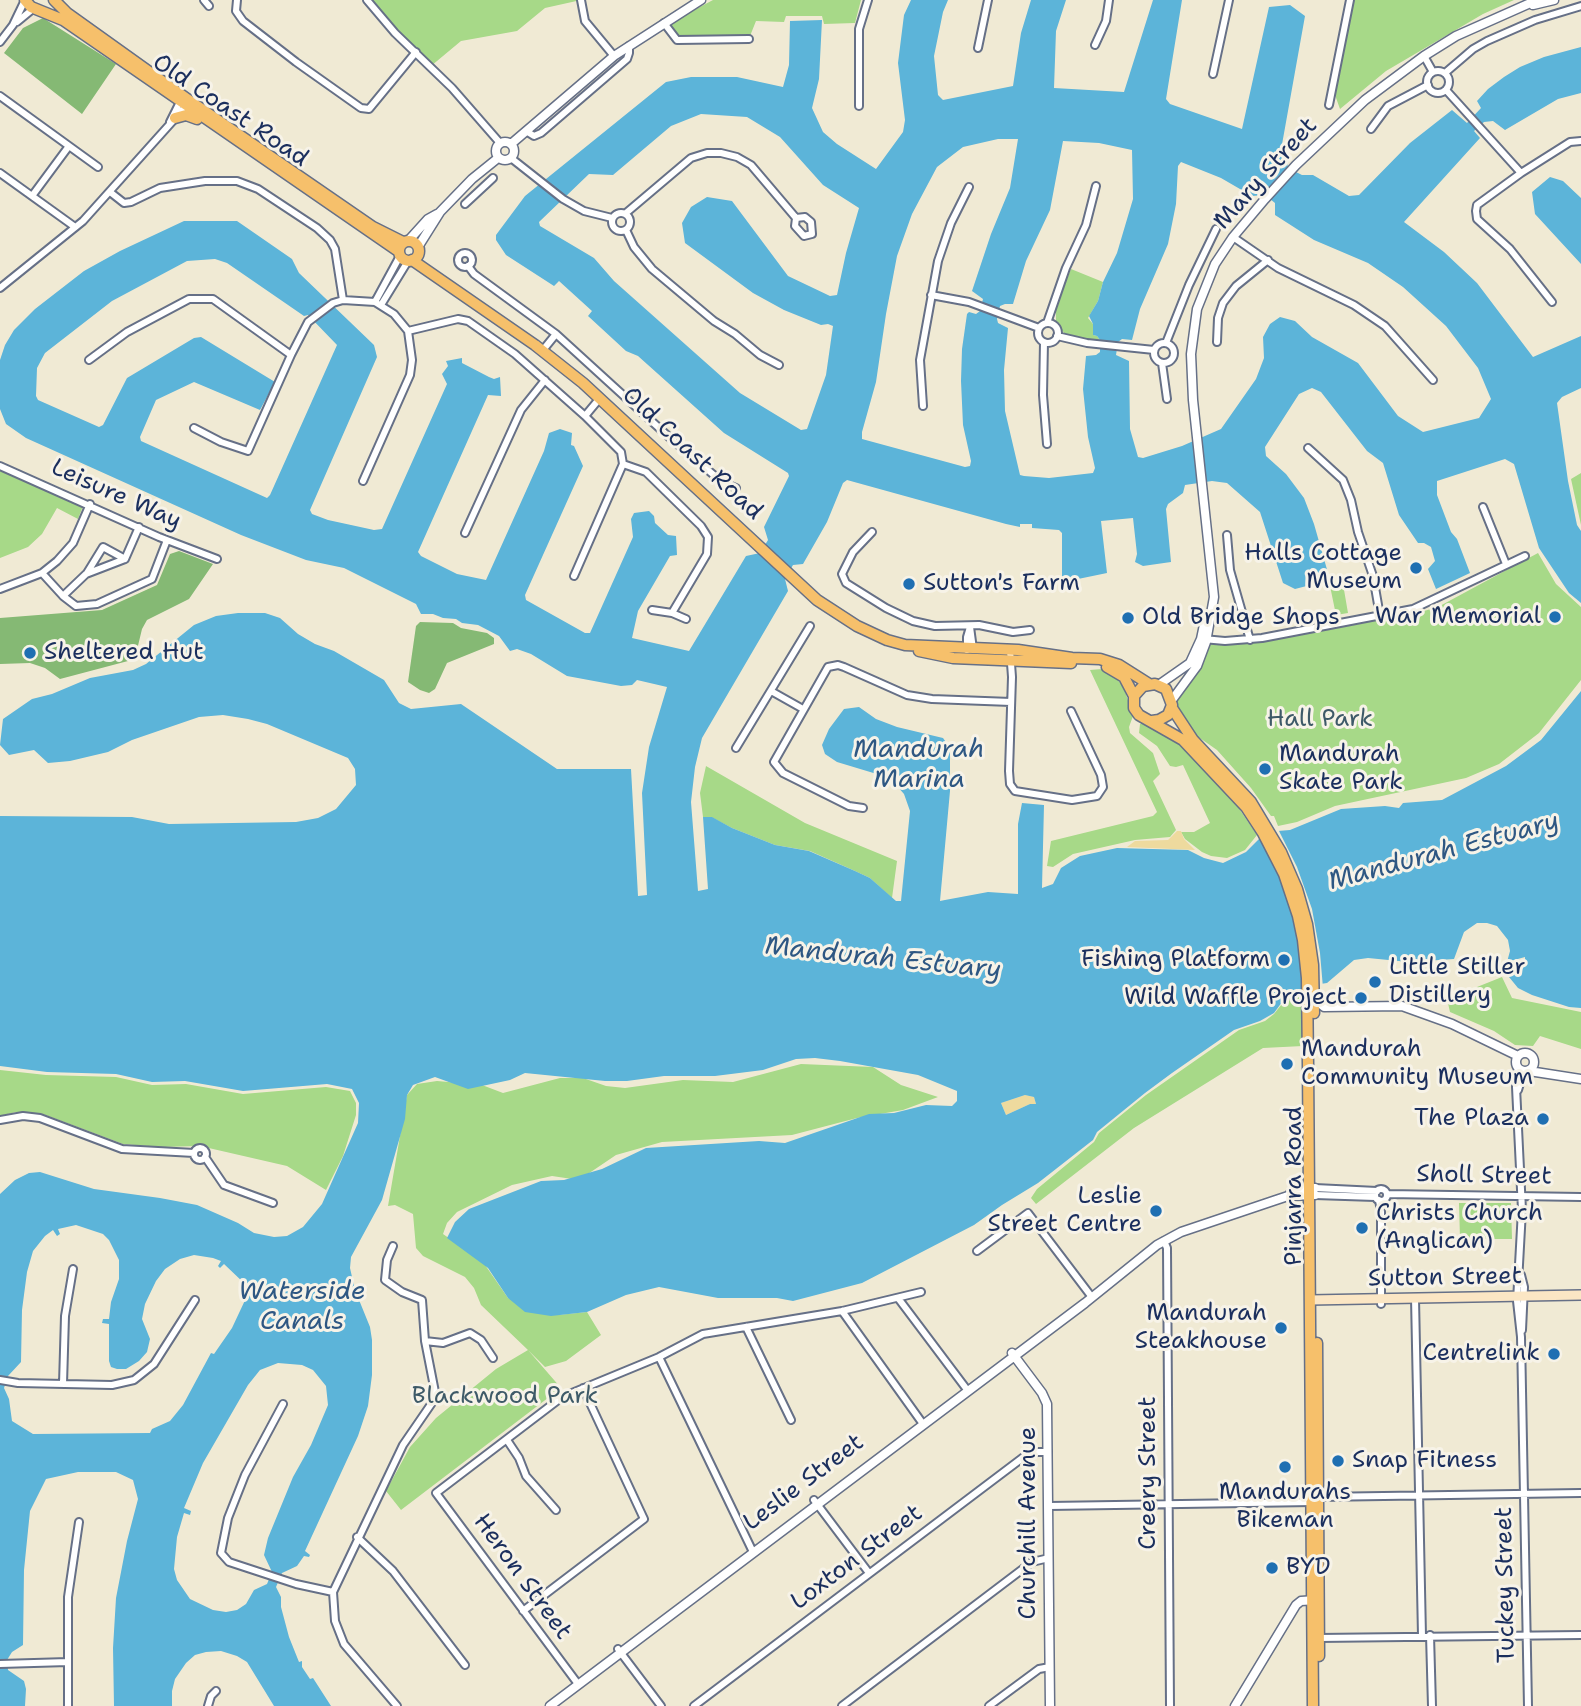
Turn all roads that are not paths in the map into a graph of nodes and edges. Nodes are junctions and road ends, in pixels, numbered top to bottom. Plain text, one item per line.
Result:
1 (25, 0) edge
2 (51, 0) edge
3 (237, 0) edge
4 (367, 0) edge
5 (581, 0) edge
6 (701, 0) edge
7 (868, 0) edge
8 (988, 0) edge
9 (1109, 0) edge
10 (1229, 0) edge
11 (1350, 0) edge
12 (1537, 0) edge
13 (1551, 0) edge
14 (1523, 6) junction
15 (1581, 6) edge
16 (35, 8) junction
17 (664, 23) junction
18 (13, 25) junction
19 (749, 38) dead end
20 (0, 42) edge
21 (1095, 44) dead end
22 (629, 46) junction
23 (978, 48) dead end
24 (416, 52) junction
25 (614, 56) junction
26 (1424, 56) junction
27 (1433, 72) junction
28 (1445, 73) junction
29 (1213, 74) dead end
30 (1428, 85) junction
31 (1446, 90) junction
32 (0, 96) edge
33 (185, 101) junction
34 (859, 106) dead end
35 (1329, 106) dead end
36 (172, 121) junction
37 (214, 126) junction
38 (1371, 130) dead end
39 (526, 131) junction
40 (1581, 141) edge
41 (500, 143) junction
42 (511, 144) junction
43 (69, 146) junction
44 (498, 158) junction
45 (511, 158) junction
46 (98, 167) dead end
47 (0, 173) edge
48 (1521, 173) junction
49 (493, 178) dead end
50 (472, 179) junction
51 (1096, 186) dead end
52 (969, 187) dead end
53 (481, 190) junction
54 (110, 192) junction
55 (32, 196) junction
56 (466, 204) dead end
57 (626, 213) junction
58 (612, 218) junction
59 (796, 218) dead end
60 (75, 227) junction
61 (1216, 229) dead end
62 (625, 230) junction
63 (1233, 237) junction
64 (408, 251) junction
65 (1268, 260) junction
66 (468, 266) dead end
67 (0, 288) edge
68 (931, 295) junction
69 (343, 299) junction
70 (1552, 302) dead end
71 (378, 303) junction
72 (1047, 323) junction
73 (1039, 328) junction
74 (408, 331) junction
75 (556, 334) junction
76 (1057, 336) junction
77 (1044, 342) junction
78 (1217, 342) dead end
79 (1166, 343) junction
80 (543, 350) junction
81 (1154, 350) junction
82 (1174, 352) junction
83 (1191, 354) junction
84 (291, 355) junction
85 (89, 360) dead end
86 (1162, 363) junction
87 (779, 365) dead end
88 (545, 380) junction
89 (1433, 380) dead end
90 (600, 398) junction
91 (1167, 399) dead end
92 (923, 406) dead end
93 (585, 416) junction
94 (194, 428) dead end
95 (1047, 444) dead end
96 (1308, 448) dead end
97 (623, 464) junction
98 (0, 466) edge
99 (363, 481) dead end
100 (736, 488) dead end
101 (90, 504) junction
102 (1483, 507) dead end
103 (139, 527) junction
104 (466, 533) dead end
105 (872, 533) dead end
106 (1227, 535) dead end
107 (167, 540) junction
108 (1525, 556) dead end
109 (125, 559) junction
110 (217, 559) dead end
111 (1506, 564) junction
112 (42, 573) junction
113 (86, 574) junction
114 (574, 576) dead end
115 (0, 589) edge
116 (64, 596) junction
117 (652, 610) dead end
118 (671, 613) junction
119 (1380, 616) junction
120 (686, 619) dead end
121 (810, 626) dead end
122 (970, 627) junction
123 (1030, 630) dead end
124 (1204, 639) junction
125 (1250, 640) junction
126 (970, 654) junction
127 (1014, 655) junction
128 (1155, 684) junction
129 (771, 691) junction
130 (1134, 696) junction
131 (1011, 702) junction
132 (1172, 704) junction
133 (803, 709) junction
134 (1071, 711) dead end
135 (1152, 721) junction
136 (736, 748) dead end
137 (863, 808) dead end
138 (1262, 824) junction
139 (1312, 994) junction
140 (1518, 1056) junction
141 (1534, 1062) junction
142 (1524, 1070) junction
143 (1581, 1077) edge
144 (0, 1120) edge
145 (1312, 1191) junction
146 (1381, 1196) junction
147 (1519, 1196) junction
148 (1581, 1197) edge
149 (273, 1203) dead end
150 (1164, 1241) junction
151 (393, 1246) dead end
152 (977, 1251) dead end
153 (74, 1269) dead end
154 (920, 1292) dead end
155 (431, 1296) dead end
156 (1091, 1296) junction
157 (898, 1298) junction
158 (1520, 1298) junction
159 (1581, 1298) edge
160 (195, 1300) dead end
161 (422, 1300) junction
162 (1415, 1300) junction
163 (1381, 1301) junction
164 (1313, 1303) junction
165 (842, 1311) junction
166 (746, 1327) junction
167 (425, 1341) junction
168 (1012, 1354) junction
169 (659, 1357) junction
170 (493, 1358) dead end
171 (0, 1380) edge
172 (63, 1384) junction
173 (583, 1388) junction
174 (966, 1389) junction
175 (283, 1404) dead end
176 (792, 1420) dead end
177 (922, 1422) junction
178 (507, 1440) junction
179 (1048, 1452) junction
180 (1524, 1493) junction
181 (1581, 1493) edge
182 (1420, 1495) junction
183 (1316, 1500) junction
184 (816, 1502) junction
185 (1168, 1504) junction
186 (1049, 1506) junction
187 (556, 1510) dead end
188 (79, 1522) dead end
189 (358, 1537) junction
190 (752, 1550) junction
191 (1049, 1558) junction
192 (869, 1573) junction
193 (333, 1592) junction
194 (1315, 1600) junction
195 (523, 1611) junction
196 (1430, 1635) junction
197 (1527, 1635) junction
198 (1581, 1635) edge
199 (1422, 1636) junction
200 (1316, 1638) junction
201 (619, 1650) junction
202 (68, 1662) junction
203 (0, 1664) edge
204 (465, 1665) dead end
205 (1050, 1667) junction
206 (576, 1683) junction
207 (216, 1691) dead end
208 (550, 1704) edge
209 (68, 1706) edge
210 (208, 1706) edge
211 (397, 1706) edge
212 (661, 1706) edge
213 (694, 1706) edge
214 (842, 1706) edge
215 (989, 1706) edge
216 (1050, 1706) edge
217 (1170, 1706) edge
218 (1235, 1706) edge
219 (1313, 1706) edge
220 (1319, 1706) edge
221 (1432, 1706) edge
222 (1528, 1706) edge

1 - 16 main road, Old Coast Road
1 - 18 street
2 - 16 main road
2 - 33 main road, Old Coast Road
3 - 24 street
4 - 24 street
5 - 25 street
6 - 17 street
7 - 34 street
8 - 23 street
9 - 21 street
10 - 29 street
11 - 35 street
12 - 14 street, Mary Street
13 - 14 street, Mary Street
14 - 26 street, Mary Street
15 - 28 street
16 - 18 street
16 - 33 main road, Old Coast Road
17 - 19 street
17 - 22 street
18 - 20 street
22 - 25 street
22 - 39 street
24 - 41 street
25 - 39 street
26 - 27 street
26 - 63 street, Mary Street
27 - 28 street
27 - 30 street
28 - 31 street
30 - 31 street
30 - 38 street
31 - 48 street
32 - 43 street
33 - 36 street
33 - 37 main road, Old Coast Road
33 - 64 main road, Old Coast Road
36 - 37 main road
36 - 54 street
37 - 64 main road, Old Coast Road
39 - 42 street
40 - 48 street
41 - 42 street
41 - 44 street
42 - 45 street
43 - 46 street
43 - 55 street
44 - 45 street
44 - 50 street
45 - 58 street
47 - 55 street
48 - 70 street
49 - 53 street
50 - 53 street
50 - 64 street
51 - 72 street
52 - 68 street
53 - 56 street
54 - 60 street
54 - 69 street
55 - 60 street
57 - 58 street
57 - 59 street
57 - 62 street
58 - 62 street
60 - 67 street
61 - 79 street
62 - 87 street
63 - 65 street
63 - 83 street, Mary Street
64 - 71 street
64 - 80 main road, Old Coast Road
65 - 78 street
65 - 89 street
66 - 75 street
68 - 73 street
68 - 92 street
69 - 71 street
69 - 84 street
71 - 74 street
72 - 73 street
72 - 76 street
73 - 77 street
74 - 88 street
74 - 99 street
75 - 80 street
75 - 100 street
76 - 77 street
76 - 81 street
77 - 95 street
79 - 81 street
79 - 82 street
80 - 90 main road, Old Coast Road
81 - 86 street
82 - 83 street
82 - 86 street
83 - 124 street, Mary Street
84 - 85 street
84 - 94 street
86 - 91 street
88 - 93 street
88 - 104 street
90 - 93 street
90 - 126 main road, Old Coast Road
93 - 97 street
96 - 119 street
97 - 114 street
97 - 118 street
98 - 101 street, Leisure Way
101 - 103 street, Leisure Way
101 - 112 street
102 - 111 street
103 - 107 street, Leisure Way
103 - 109 street
105 - 122 street
106 - 125 street
107 - 110 street, Leisure Way
107 - 116 street
108 - 111 street
109 - 113 street
109 - 113 street
111 - 119 street
112 - 115 street
112 - 116 street
113 - 116 street
117 - 118 street
118 - 120 street
119 - 125 street
121 - 129 street
122 - 123 street
122 - 126 street
124 - 125 street
124 - 128 street, Mary Street
124 - 132 street, Mary Street
126 - 127 main road, Old Coast Road
127 - 128 main road, Old Coast Road
127 - 130 main road, Old Coast Road
127 - 131 street
128 - 130 main road
128 - 132 main road
129 - 133 street
129 - 136 street
130 - 135 main road
131 - 133 street
131 - 134 street
132 - 135 main road
132 - 138 main road, Pinjarra Road
133 - 137 street
135 - 138 main road, Pinjarra Road
138 - 139 main road, Pinjarra Road
139 - 140 street
139 - 145 main road, Pinjarra Road
140 - 141 street
140 - 142 street
141 - 142 street
141 - 143 street
142 - 143 street
142 - 147 street, Tuckey Street
144 - 149 street
145 - 146 street, Sholl Street
145 - 150 street, Leslie Street
145 - 164 main road, Pinjarra Road
146 - 147 street, Sholl Street
146 - 163 street
147 - 148 street, Sholl Street
147 - 158 street, Tuckey Street
150 - 156 street, Leslie Street
150 - 185 street, Creery Street
151 - 161 street
152 - 156 street
153 - 172 street
154 - 157 street
155 - 161 street
156 - 168 street, Leslie Street
157 - 165 street
157 - 174 street
158 - 159 main road, Sutton Street
158 - 162 main road, Sutton Street
158 - 180 street, Tuckey Street
160 - 172 street
161 - 167 street
162 - 163 main road, Sutton Street
162 - 182 street
163 - 164 main road, Sutton Street
164 - 183 main road, Pinjarra Road
165 - 166 street
165 - 177 street
166 - 169 street
166 - 176 street
167 - 170 street
167 - 189 street
168 - 174 street, Leslie Street
168 - 179 street, Churchill Avenue
169 - 173 street
169 - 190 street
171 - 172 street
173 - 178 street
173 - 195 street
174 - 177 street, Leslie Street
175 - 193 street
177 - 184 street, Leslie Street
178 - 187 street
178 - 195 street, Heron Street
179 - 186 street, Churchill Avenue
179 - 192 street, Loxton Street
180 - 181 street
180 - 182 street
180 - 197 street, Tuckey Street
182 - 183 street
182 - 199 street
183 - 185 street
183 - 194 main road, Pinjarra Road
184 - 190 street, Leslie Street
184 - 192 street
185 - 186 street
185 - 217 street, Creery Street
186 - 191 street, Churchill Avenue
188 - 202 street
189 - 193 street
189 - 204 street
190 - 201 street, Leslie Street
191 - 205 street, Churchill Avenue
191 - 214 street
192 - 213 street, Loxton Street
193 - 211 street
194 - 200 main road, Pinjarra Road
194 - 218 street
195 - 206 street, Heron Street
196 - 197 street
196 - 199 street
196 - 221 street
197 - 198 street
197 - 222 street, Tuckey Street
199 - 200 street
200 - 219 main road, Pinjarra Road
200 - 220 main road, Pinjarra Road
201 - 206 street, Leslie Street
201 - 212 street
202 - 203 street
202 - 209 street
205 - 215 street
205 - 216 street, Churchill Avenue
206 - 208 street, Leslie Street
207 - 210 street

